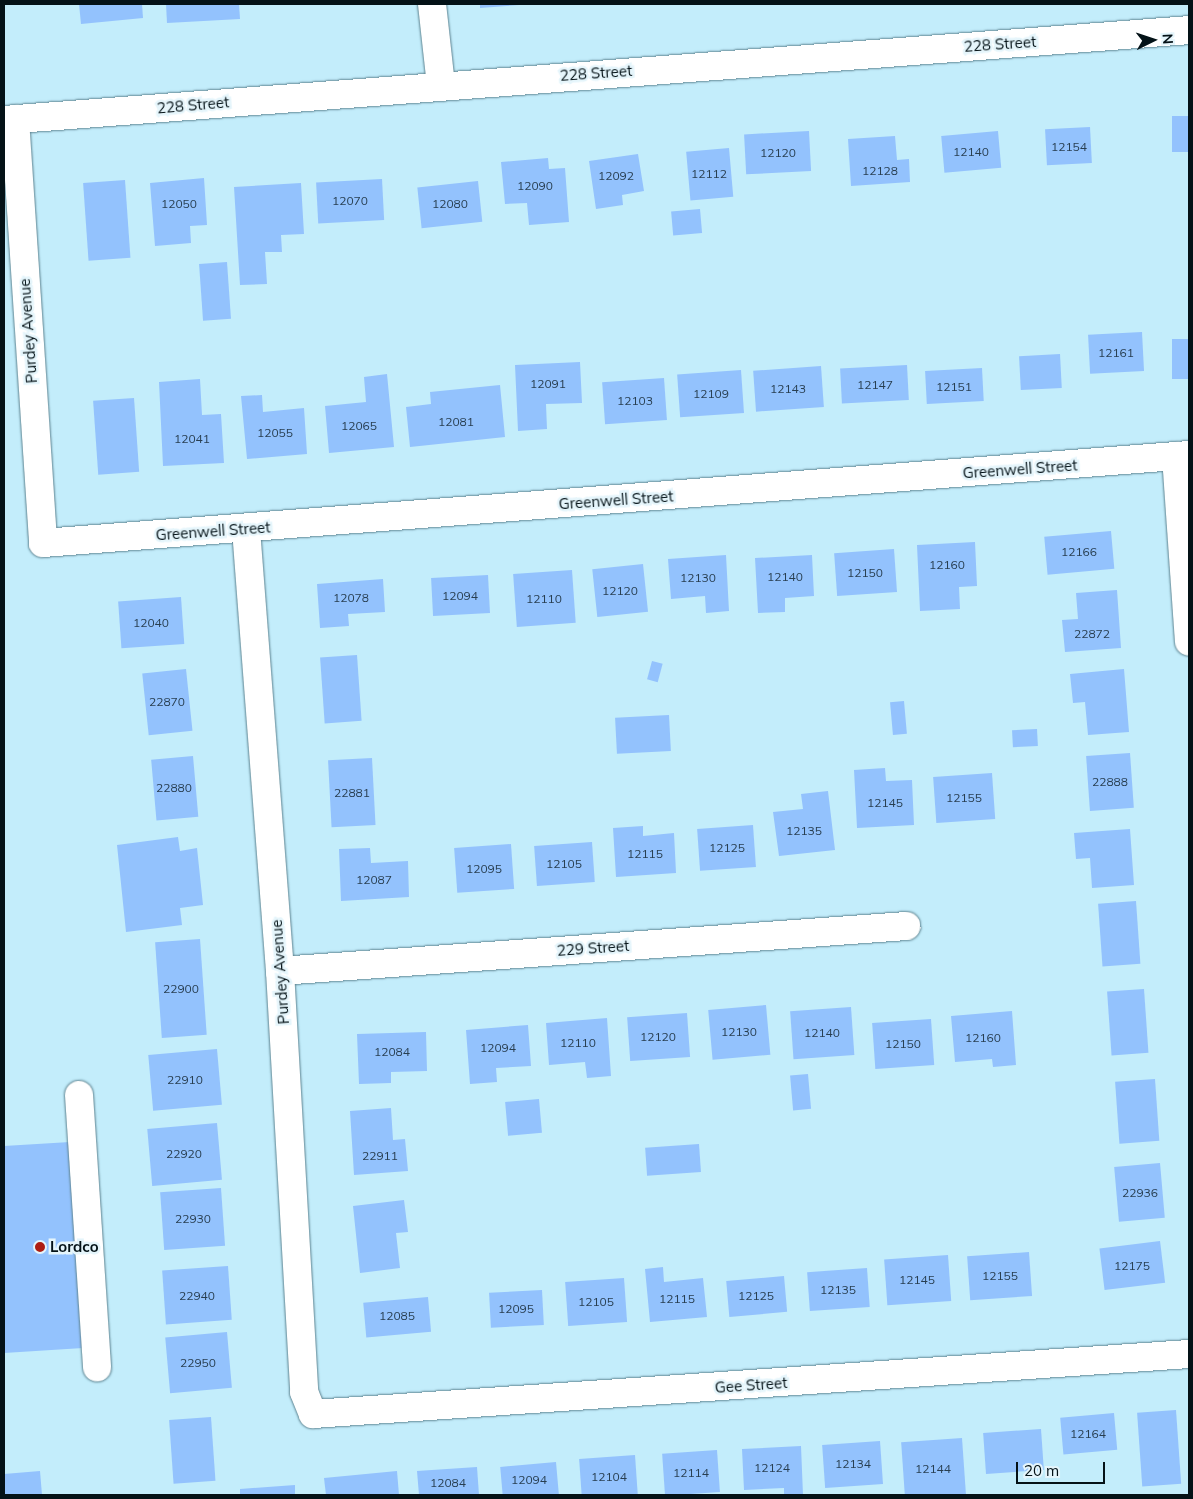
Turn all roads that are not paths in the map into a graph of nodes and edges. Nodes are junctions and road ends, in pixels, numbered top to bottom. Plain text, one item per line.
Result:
1 (432, 4) edge
2 (1189, 30) edge
3 (441, 85) junction
4 (9, 120) edge
5 (13, 249) edge
6 (1183, 456) edge
7 (246, 529) junction
8 (43, 543) joint
9 (1189, 642) edge
10 (906, 926) dead end
11 (280, 971) junction
12 (79, 1095) dead end
13 (1189, 1354) edge
14 (96, 1368) dead end
15 (313, 1414) joint

1 - 3 street
2 - 3 street, 228 Street
3 - 4 street, 228 Street
4 - 5 street, Purdey Avenue
5 - 8 street, Purdey Avenue
6 - 7 street, Greenwell Street
6 - 9 street
7 - 8 street, Greenwell Street
7 - 11 street, Purdey Avenue
10 - 11 street, 229 Street
11 - 15 street, Purdey Avenue
12 - 14 street
13 - 15 street, Gee Street

